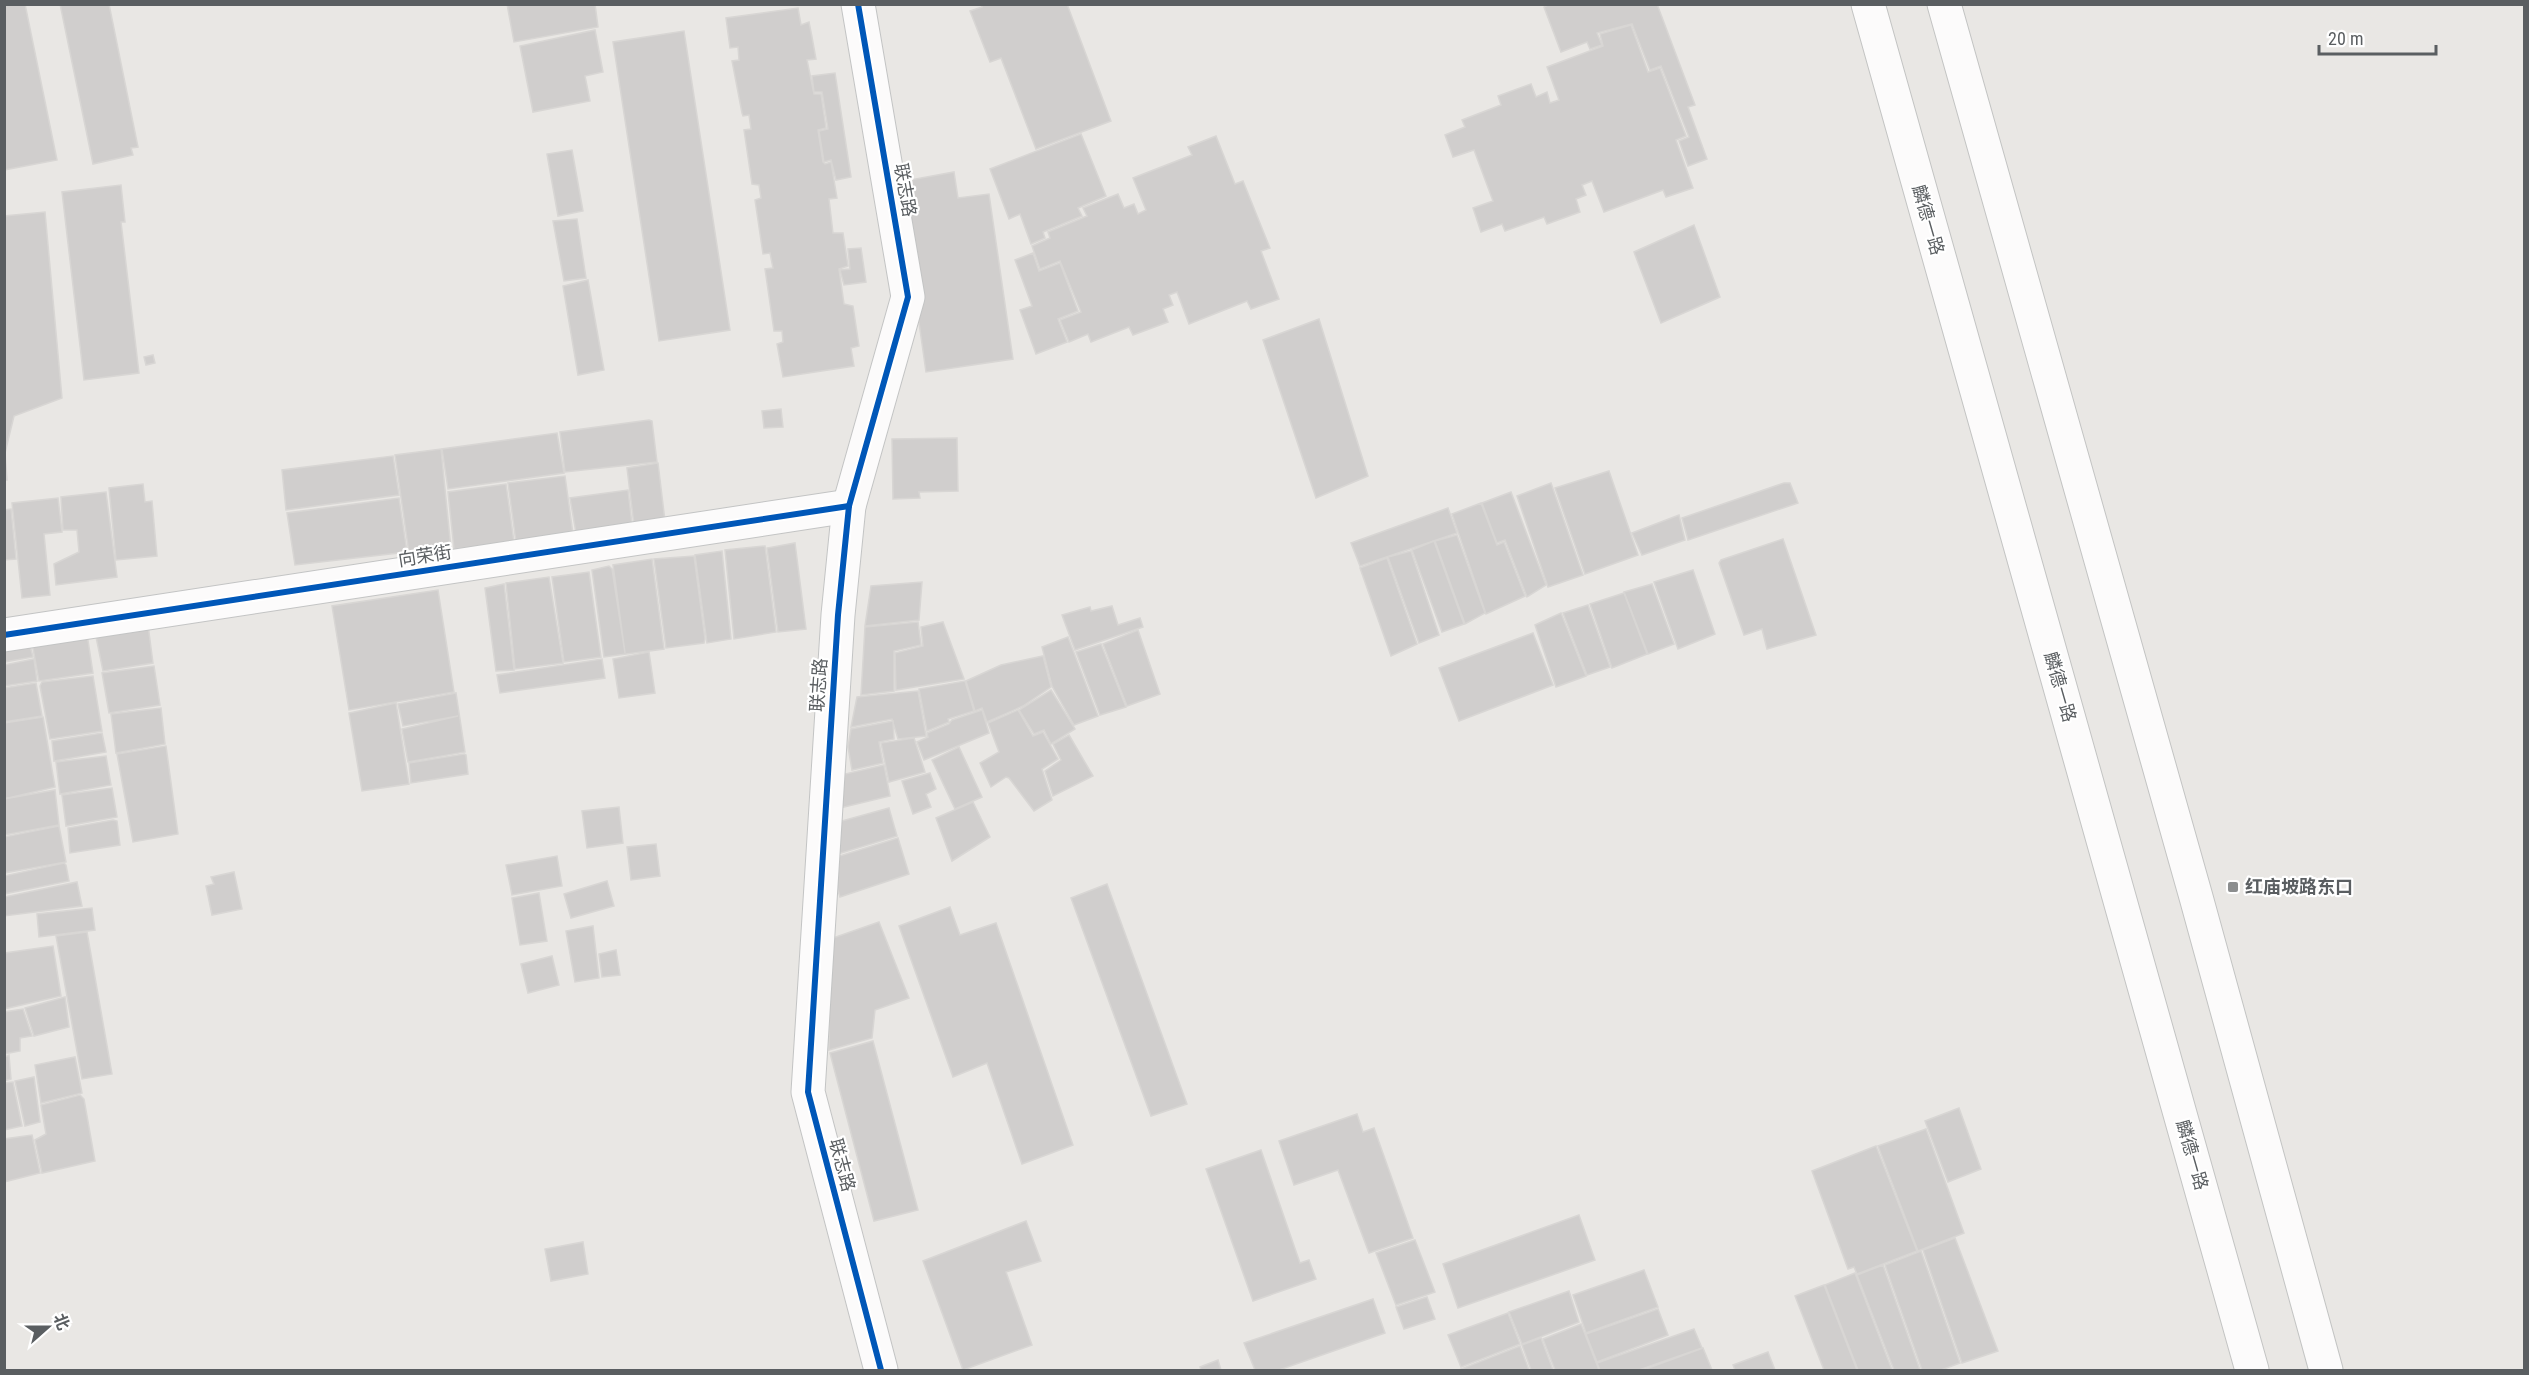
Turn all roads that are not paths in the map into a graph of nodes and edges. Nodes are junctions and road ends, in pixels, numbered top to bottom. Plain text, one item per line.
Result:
1 (858, 4) edge
2 (1868, 4) edge
3 (1944, 4) edge
4 (849, 506) junction
5 (4, 635) edge
6 (880, 1371) edge
7 (2252, 1371) edge
8 (2326, 1371) edge

1 - 4 main road, 联志路
2 - 7 main road, 麟德一路
3 - 8 main road
4 - 5 main road, 向荣街
4 - 6 main road, 联志路

